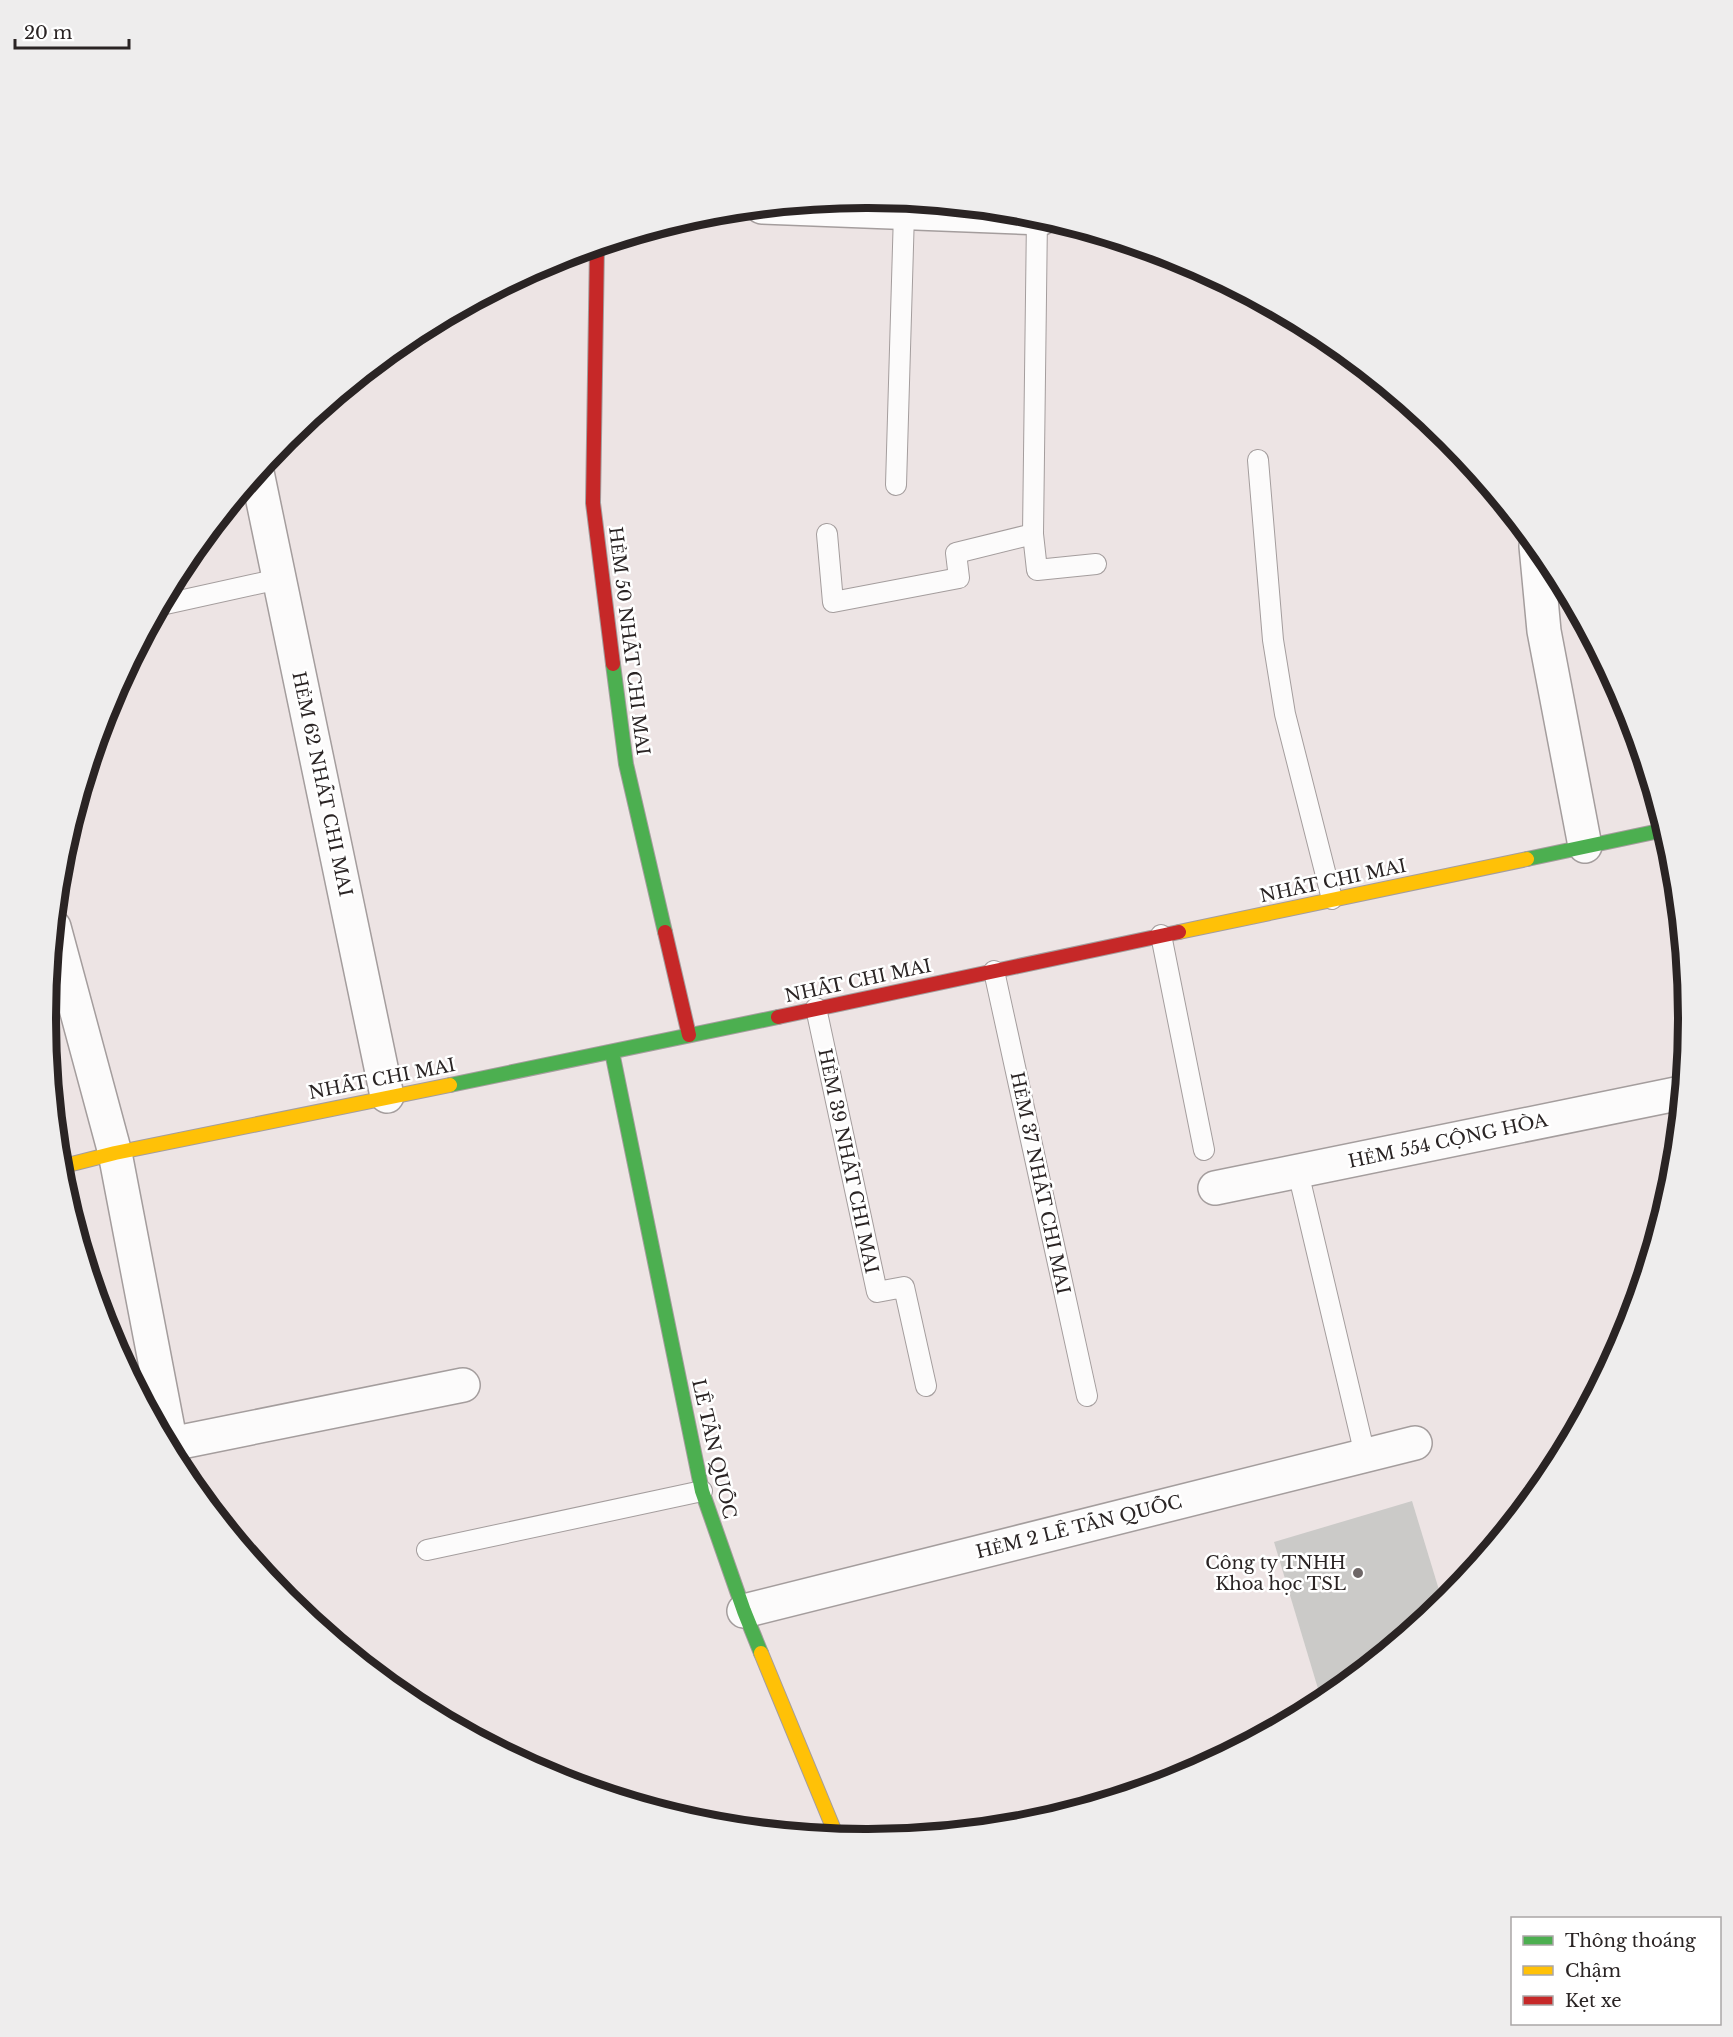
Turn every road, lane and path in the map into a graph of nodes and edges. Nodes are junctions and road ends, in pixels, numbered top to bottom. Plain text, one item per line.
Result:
1 (812, 209) edge
2 (904, 213) junction
3 (979, 215) edge
4 (1040, 226) edge
5 (597, 254) edge
6 (1258, 460) dead end
7 (259, 482) edge
8 (896, 485) dead end
9 (827, 534) dead end
10 (1033, 534) junction
11 (1538, 563) edge
12 (1096, 564) dead end
13 (279, 579) junction
14 (170, 603) edge
15 (1655, 832) edge
16 (1586, 846) junction
17 (1332, 899) junction
18 (1161, 935) junction
19 (59, 945) edge
20 (994, 971) junction
21 (816, 1008) junction
22 (689, 1035) junction
23 (612, 1052) junction
24 (1674, 1095) edge
25 (387, 1096) junction
26 (1204, 1150) dead end
27 (115, 1153) junction
28 (69, 1165) edge
29 (1298, 1172) junction
30 (1215, 1188) dead end
31 (462, 1385) dead end
32 (926, 1386) dead end
33 (1087, 1396) dead end
34 (168, 1431) edge
35 (1415, 1443) dead end
36 (179, 1448) edge
37 (1365, 1455) junction
38 (702, 1491) junction
39 (427, 1550) dead end
40 (744, 1611) junction
41 (833, 1828) edge

1 - 2 street
2 - 3 street
2 - 8 lane
4 - 10 lane
5 - 22 street, HẺM 50 NHẤT CHI MAI
6 - 17 lane
7 - 13 street, HẺM 62 NHẤT CHI MAI
9 - 10 lane
10 - 12 lane
11 - 16 street
13 - 14 lane
13 - 25 street, HẺM 62 NHẤT CHI MAI
15 - 16 street, NHẤT CHI MAI
16 - 17 street, NHẤT CHI MAI
17 - 18 street, NHẤT CHI MAI
18 - 20 street, NHẤT CHI MAI
18 - 26 lane
19 - 27 street
20 - 21 street, NHẤT CHI MAI
20 - 33 lane, HẺM 37 NHẤT CHI MAI
21 - 22 street, NHẤT CHI MAI
21 - 32 lane, HẺM 39 NHẤT CHI MAI
22 - 23 street, NHẤT CHI MAI
23 - 25 street, NHẤT CHI MAI
23 - 38 street, LÊ TẤN QUỐC
24 - 29 street, HẺM 554 CỘNG HÒA
25 - 27 street, NHẤT CHI MAI
27 - 28 street, NHẤT CHI MAI
27 - 34 street
29 - 30 street, HẺM 554 CỘNG HÒA
29 - 37 lane
31 - 36 street
35 - 37 street, HẺM 2 LÊ TẤN QUỐC
37 - 40 street, HẺM 2 LÊ TẤN QUỐC
38 - 39 lane
38 - 40 street, LÊ TẤN QUỐC
40 - 41 street, LÊ TẤN QUỐC

